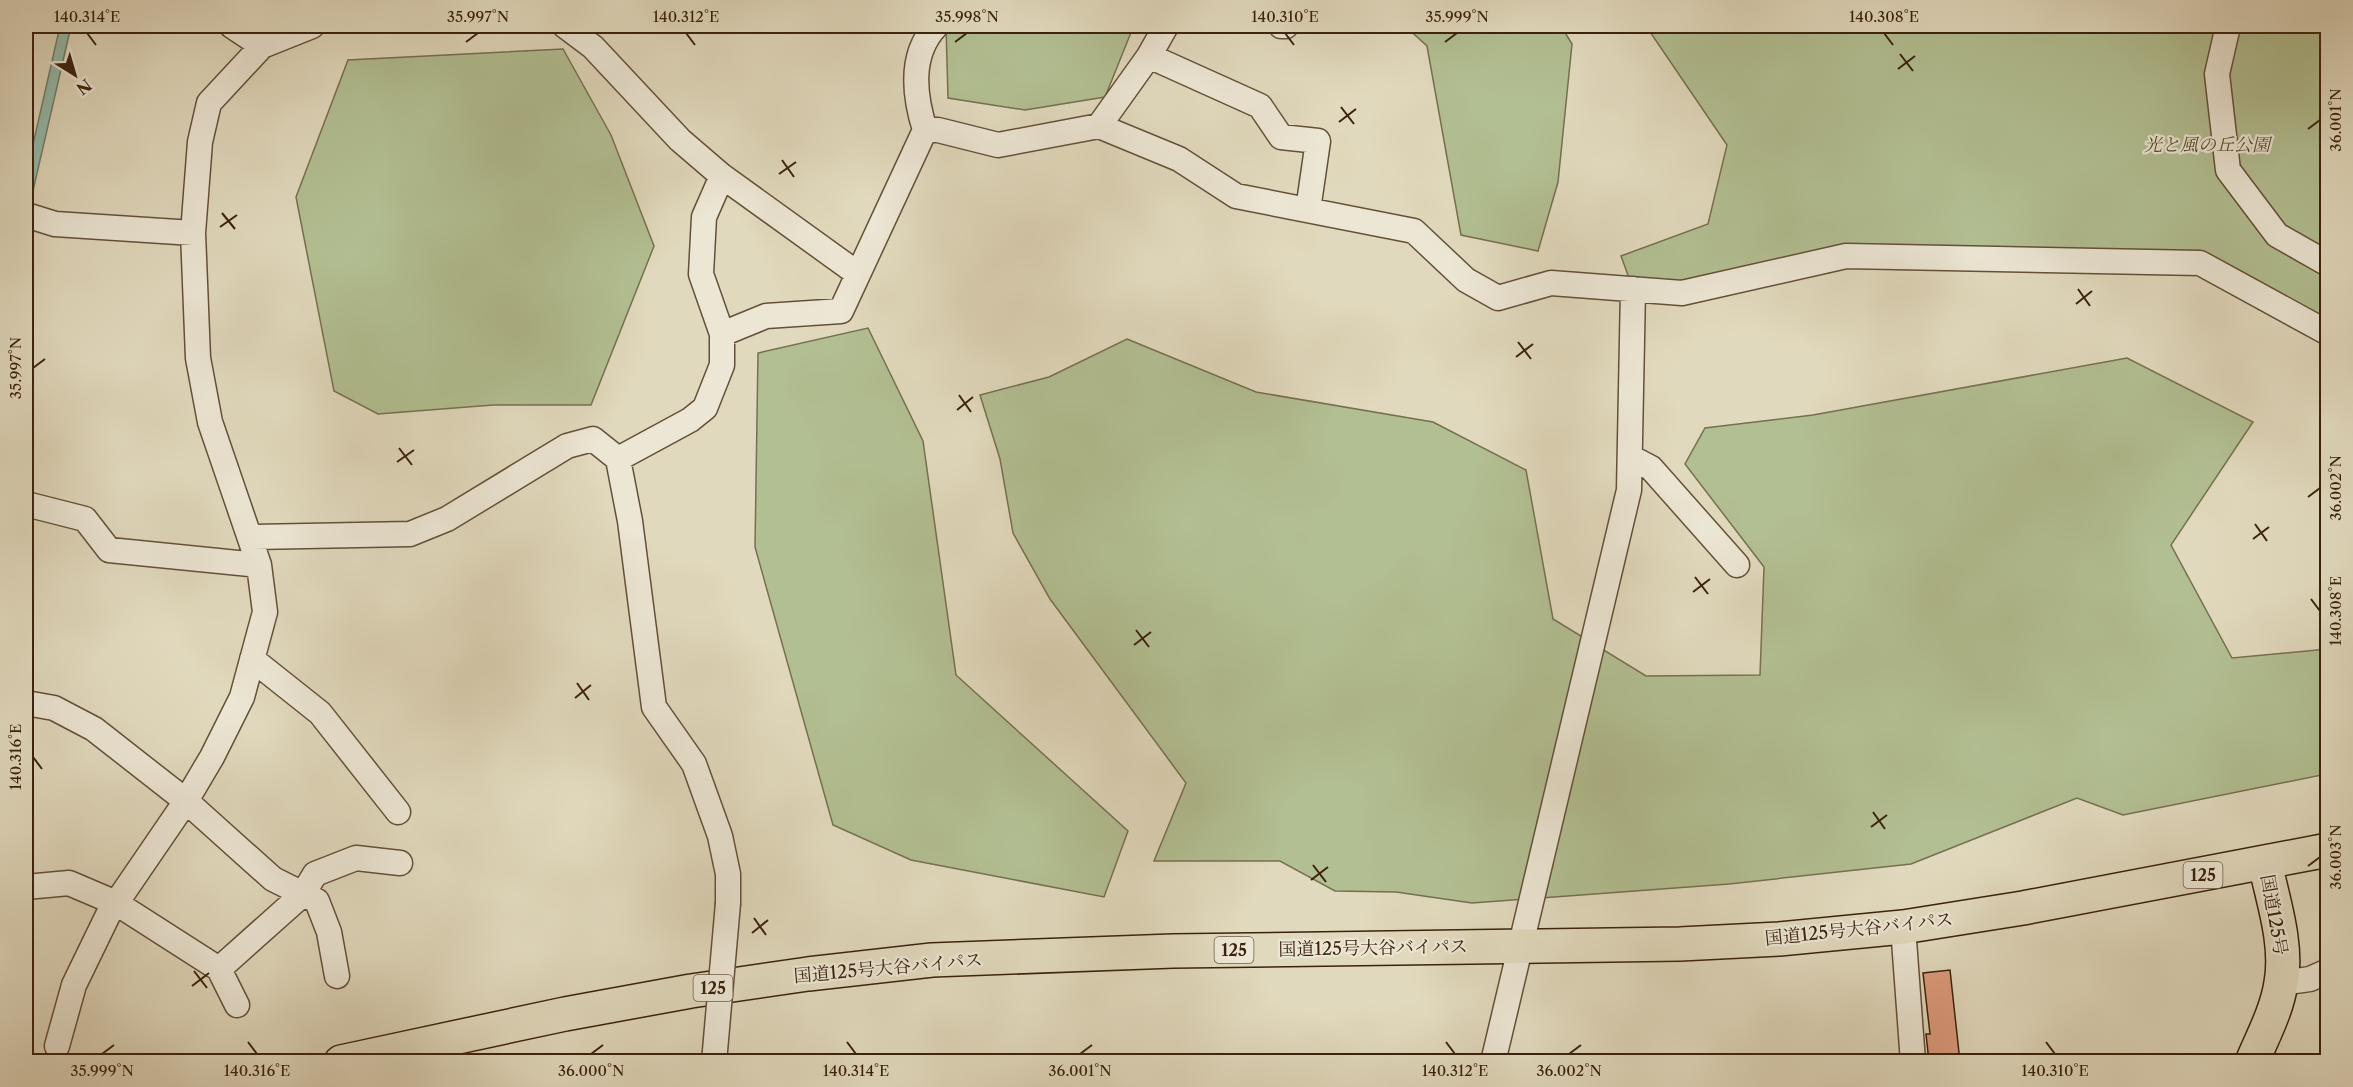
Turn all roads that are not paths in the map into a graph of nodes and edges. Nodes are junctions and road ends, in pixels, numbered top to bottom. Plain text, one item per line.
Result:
1 (232, 26) edge
2 (312, 26) edge
3 (565, 26) edge
4 (936, 26) edge
5 (1166, 26) edge
6 (2228, 26) edge
7 (262, 46) junction
8 (1149, 56) junction
9 (1099, 126) junction
10 (926, 130) junction
11 (722, 176) junction
12 (1308, 210) junction
13 (29, 217) edge
14 (193, 233) junction
15 (2328, 264) edge
16 (858, 273) junction
17 (1633, 289) junction
18 (2328, 333) edge
19 (722, 334) junction
20 (1630, 457) junction
21 (618, 459) junction
22 (26, 504) edge
23 (250, 537) junction
24 (259, 565) junction
25 (1737, 565) dead end
26 (252, 659) junction
27 (26, 704) edge
28 (186, 801) junction
29 (398, 812) dead end
30 (2328, 850) edge
31 (399, 863) dead end
32 (2265, 863) junction
33 (26, 887) edge
34 (303, 894) junction
35 (116, 903) junction
36 (1903, 927) junction
37 (1520, 947) junction
38 (219, 969) junction
39 (2328, 971) edge
40 (337, 976) dead end
41 (2281, 983) junction
42 (237, 1005) dead end
43 (57, 1046) dead end
44 (341, 1062) edge
45 (714, 1062) edge
46 (1493, 1062) edge
47 (1913, 1062) edge
48 (2252, 1062) edge

1 - 7 street
2 - 7 street
3 - 11 street
4 - 10 street
5 - 8 street
6 - 15 street
7 - 14 street
8 - 9 street
8 - 12 street
9 - 10 street
9 - 12 street
10 - 16 street
11 - 16 street
11 - 19 street
12 - 17 street
13 - 14 street
14 - 23 street
16 - 19 street
17 - 18 street
17 - 20 street
19 - 21 street
20 - 25 street
20 - 37 street
21 - 23 street
21 - 45 street, bridge
22 - 24 street
23 - 24 street
24 - 26 street
26 - 28 street
26 - 29 street
27 - 28 street
28 - 34 street
28 - 35 street
30 - 32 highway, 国道125号 / 125
31 - 34 street
32 - 36 highway, 国道125号大谷バイパス / 125
32 - 41 highway, 国道125号
33 - 35 street
34 - 38 street
34 - 40 street
35 - 38 street
35 - 43 street
36 - 37 highway, 国道125号大谷バイパス / 125
36 - 47 street
37 - 44 highway, 国道125号大谷バイパス / 125
37 - 46 street
38 - 42 street
39 - 41 street
41 - 48 highway, 国道125号

